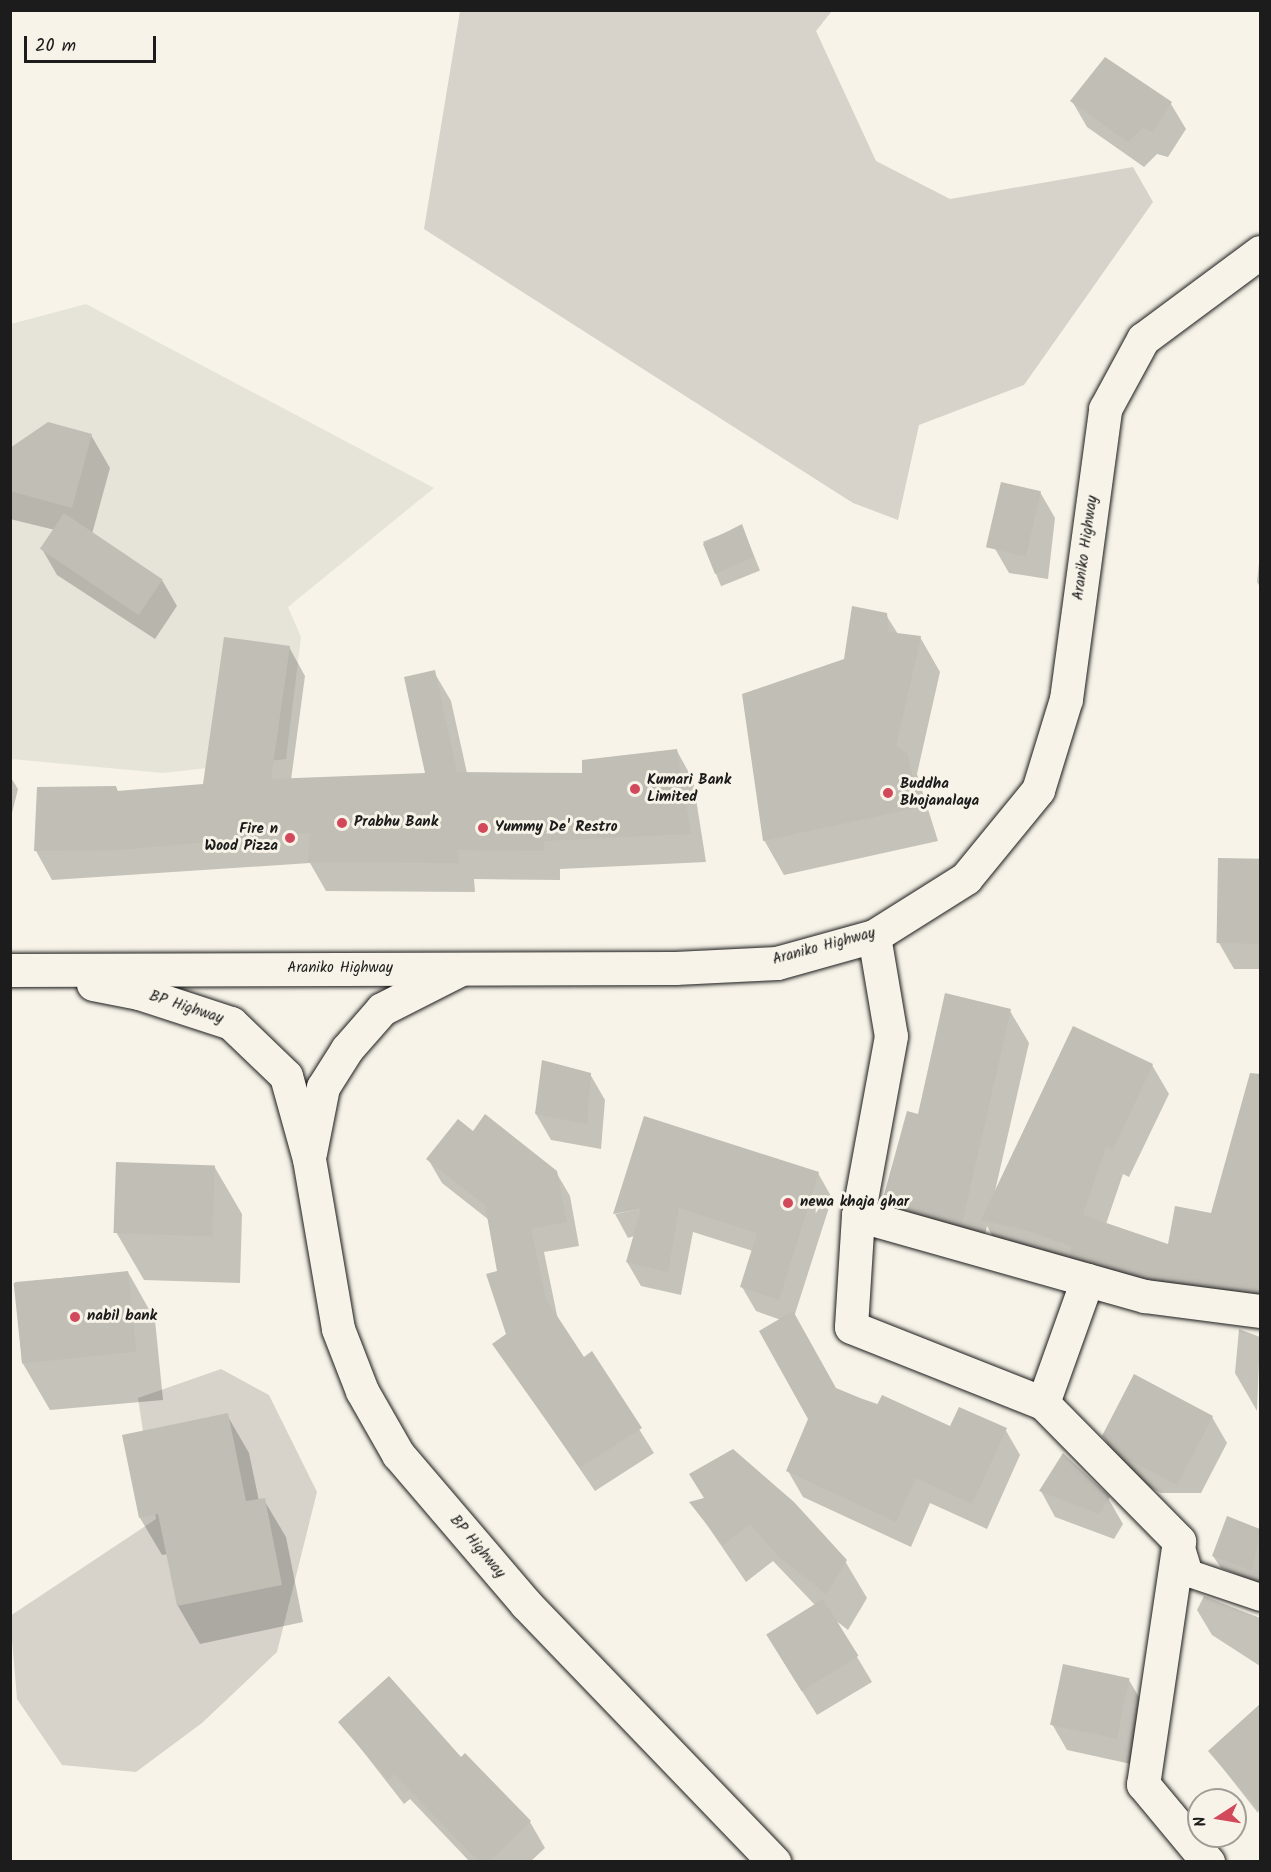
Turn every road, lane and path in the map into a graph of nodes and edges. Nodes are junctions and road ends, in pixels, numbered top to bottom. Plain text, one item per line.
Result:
1 (1260, 252) edge
2 (874, 936) junction
3 (461, 969) junction
4 (13, 970) edge
5 (309, 1159) junction
6 (858, 1215) junction
7 (1087, 1280) junction
8 (1260, 1311) edge
9 (1043, 1403) junction
10 (1179, 1540) junction
11 (1260, 1597) edge
12 (774, 1862) edge
13 (1208, 1862) edge

1 - 2 main road, Araniko Highway
2 - 3 main road, Araniko Highway
2 - 6 main road
3 - 4 main road, Araniko Highway
3 - 5 main road, BP Highway
4 - 5 main road, BP Highway
5 - 12 main road, BP Highway
6 - 7 main road
6 - 9 main road
7 - 8 main road
7 - 9 main road
9 - 10 main road
10 - 11 lane
10 - 13 main road

